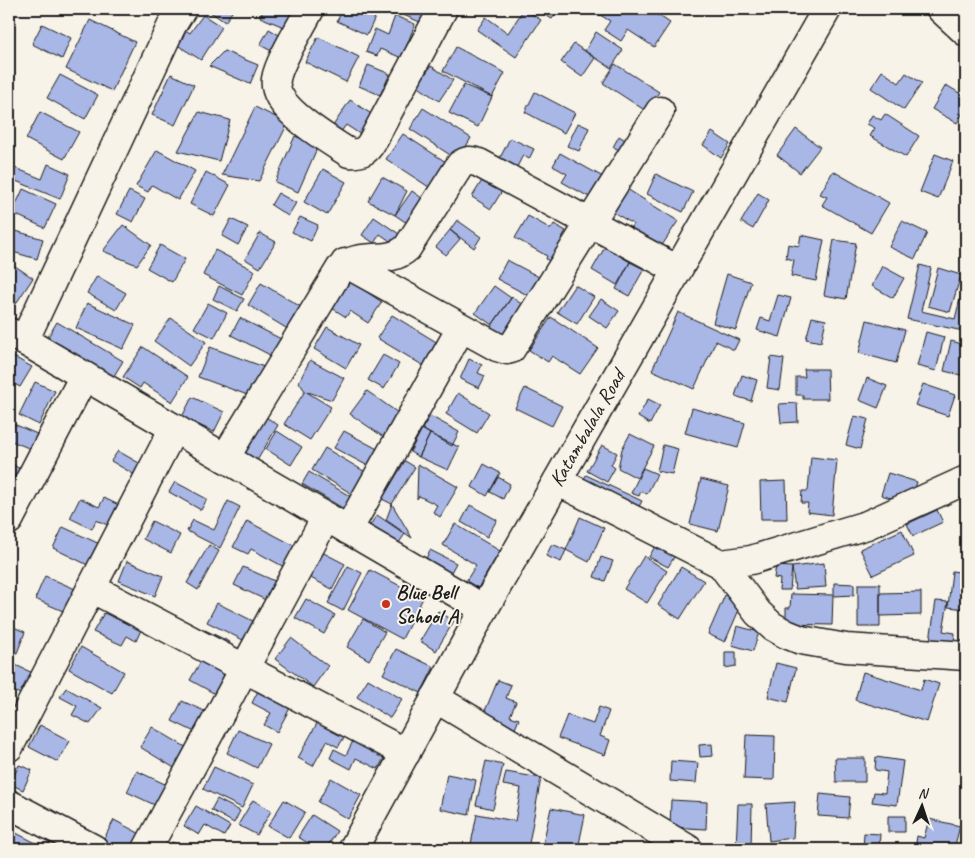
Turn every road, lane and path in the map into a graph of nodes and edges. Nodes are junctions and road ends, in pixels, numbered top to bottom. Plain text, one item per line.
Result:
1 (182, 9) edge
2 (310, 9) edge
3 (443, 9) edge
4 (827, 9) edge
5 (941, 9) edge
6 (966, 32) edge
7 (660, 110) dead end
8 (591, 222) junction
9 (345, 263) junction
10 (678, 270) junction
11 (462, 328) junction
12 (16, 337) edge
13 (84, 376) junction
14 (174, 428) junction
15 (225, 458) junction
16 (966, 480) edge
17 (557, 481) junction
18 (9, 520) edge
19 (337, 523) junction
20 (721, 564) junction
21 (91, 588) junction
22 (484, 609) junction
23 (966, 656) edge
24 (245, 668) junction
25 (435, 698) junction
26 (9, 747) edge
27 (406, 753) junction
28 (9, 804) edge
29 (94, 849) edge
30 (147, 849) edge
31 (353, 849) edge
32 (688, 849) edge

1 - 12 street
2 - 3 street
4 - 10 street, Katambalala Road
5 - 6 street
7 - 8 street
8 - 9 street
8 - 10 street
8 - 11 street
9 - 11 street
9 - 15 street
10 - 17 street, Katambalala Road
11 - 19 street
12 - 13 street
13 - 14 street
13 - 18 street
14 - 15 street
14 - 21 street
15 - 19 street
16 - 20 street
17 - 20 street
17 - 22 street, Katambalala Road
19 - 22 street
19 - 24 street
20 - 23 street
21 - 24 street
21 - 26 street
22 - 25 street, Katambalala Road
24 - 27 street
24 - 30 street
25 - 27 street, Katambalala Road
25 - 32 street
27 - 31 street, Katambalala Road
28 - 29 street

